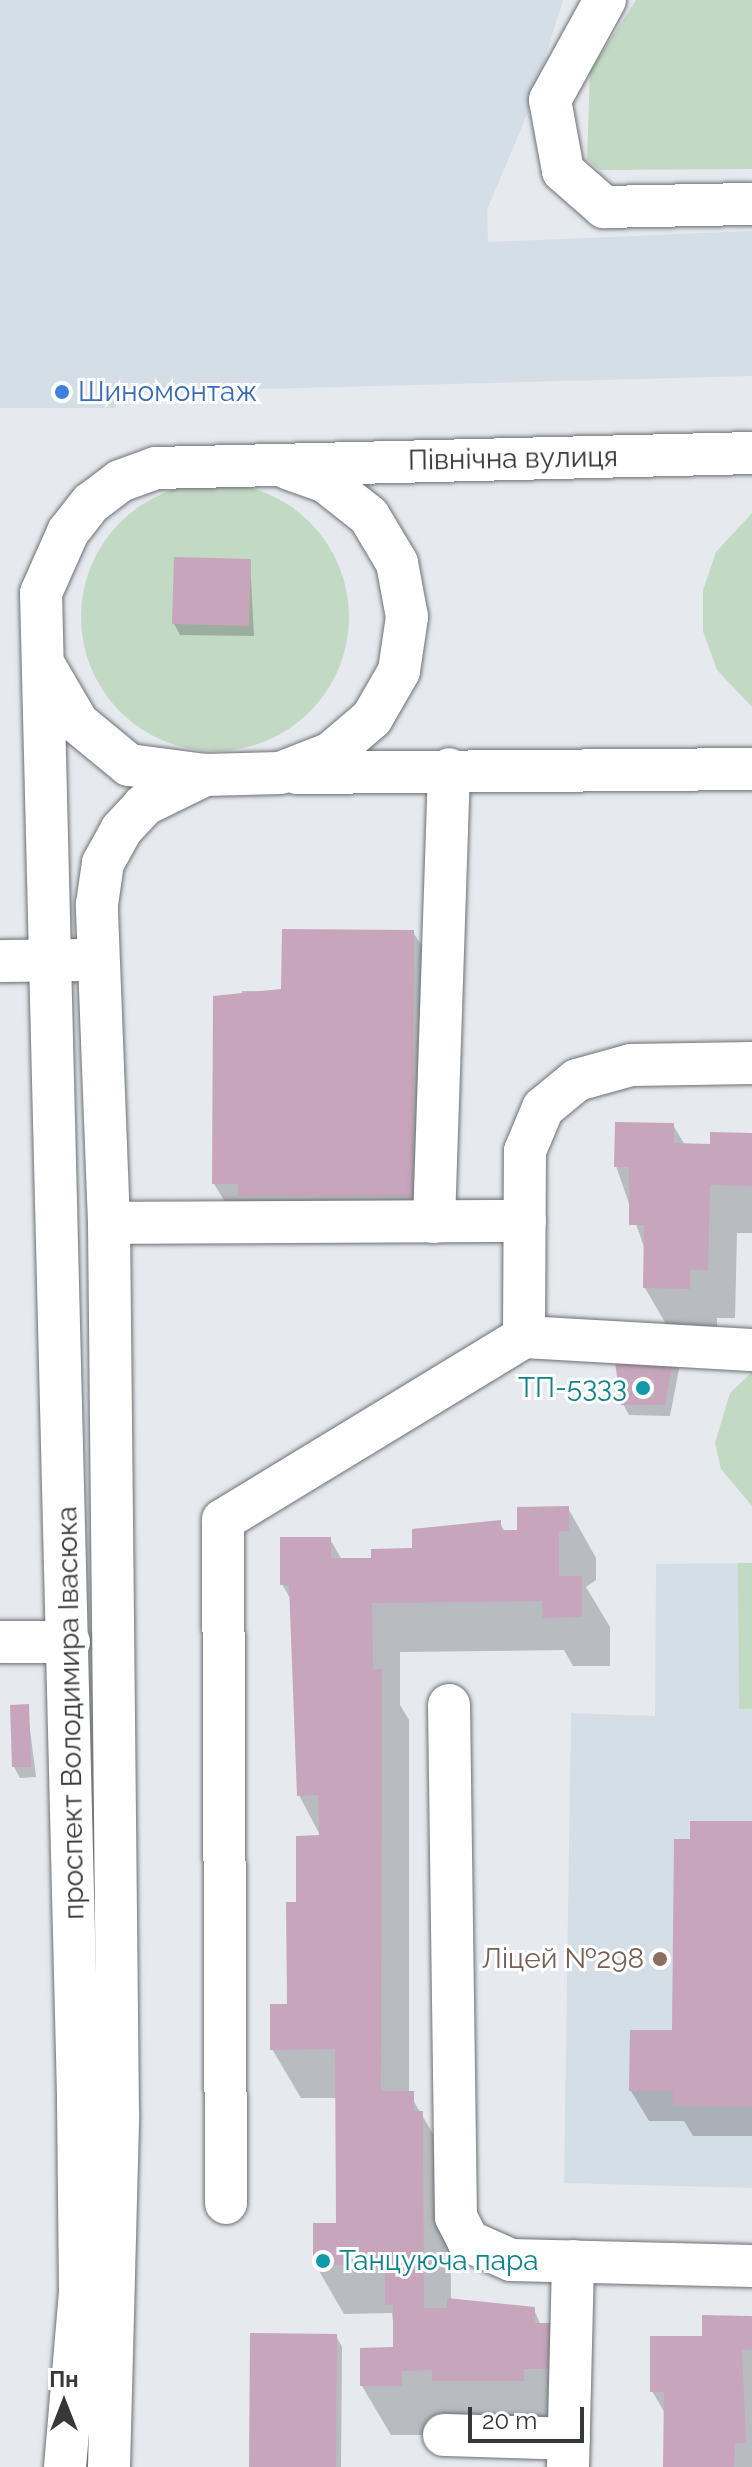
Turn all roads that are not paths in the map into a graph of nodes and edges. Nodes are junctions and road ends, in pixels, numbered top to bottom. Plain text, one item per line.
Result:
1 (605, 0) edge
2 (752, 204) edge
3 (752, 453) edge
4 (274, 464) junction
5 (40, 658) junction
6 (449, 769) junction
7 (752, 769) edge
8 (280, 773) junction
9 (205, 775) junction
10 (51, 959) junction
11 (102, 960) junction
12 (0, 961) edge
13 (752, 1063) edge
14 (525, 1221) junction
15 (434, 1222) junction
16 (109, 1223) junction
17 (524, 1337) junction
18 (752, 1350) edge
19 (0, 1642) edge
20 (69, 1642) junction
21 (449, 1705) dead end
22 (226, 2203) dead end
23 (573, 2261) junction
24 (752, 2266) edge
25 (444, 2435) dead end
26 (569, 2453) edge
27 (65, 2467) edge
28 (109, 2467) edge

1 - 2 street
3 - 4 street, Північна вулиця
4 - 5 street, Північна вулиця
4 - 8 street
5 - 9 street
5 - 10 street
6 - 7 street
6 - 8 street
6 - 15 street
8 - 9 street
9 - 11 street
10 - 11 street
10 - 12 street
10 - 20 street, проспект Володимира Івасюка
11 - 16 street, проспект Володимира Івасюка
13 - 14 street
14 - 15 street
14 - 17 street
15 - 16 street
16 - 28 street, проспект Володимира Івасюка
17 - 18 street
17 - 22 street
19 - 20 street
20 - 27 street, проспект Володимира Івасюка
21 - 23 street
23 - 24 street
23 - 26 street
25 - 26 street

